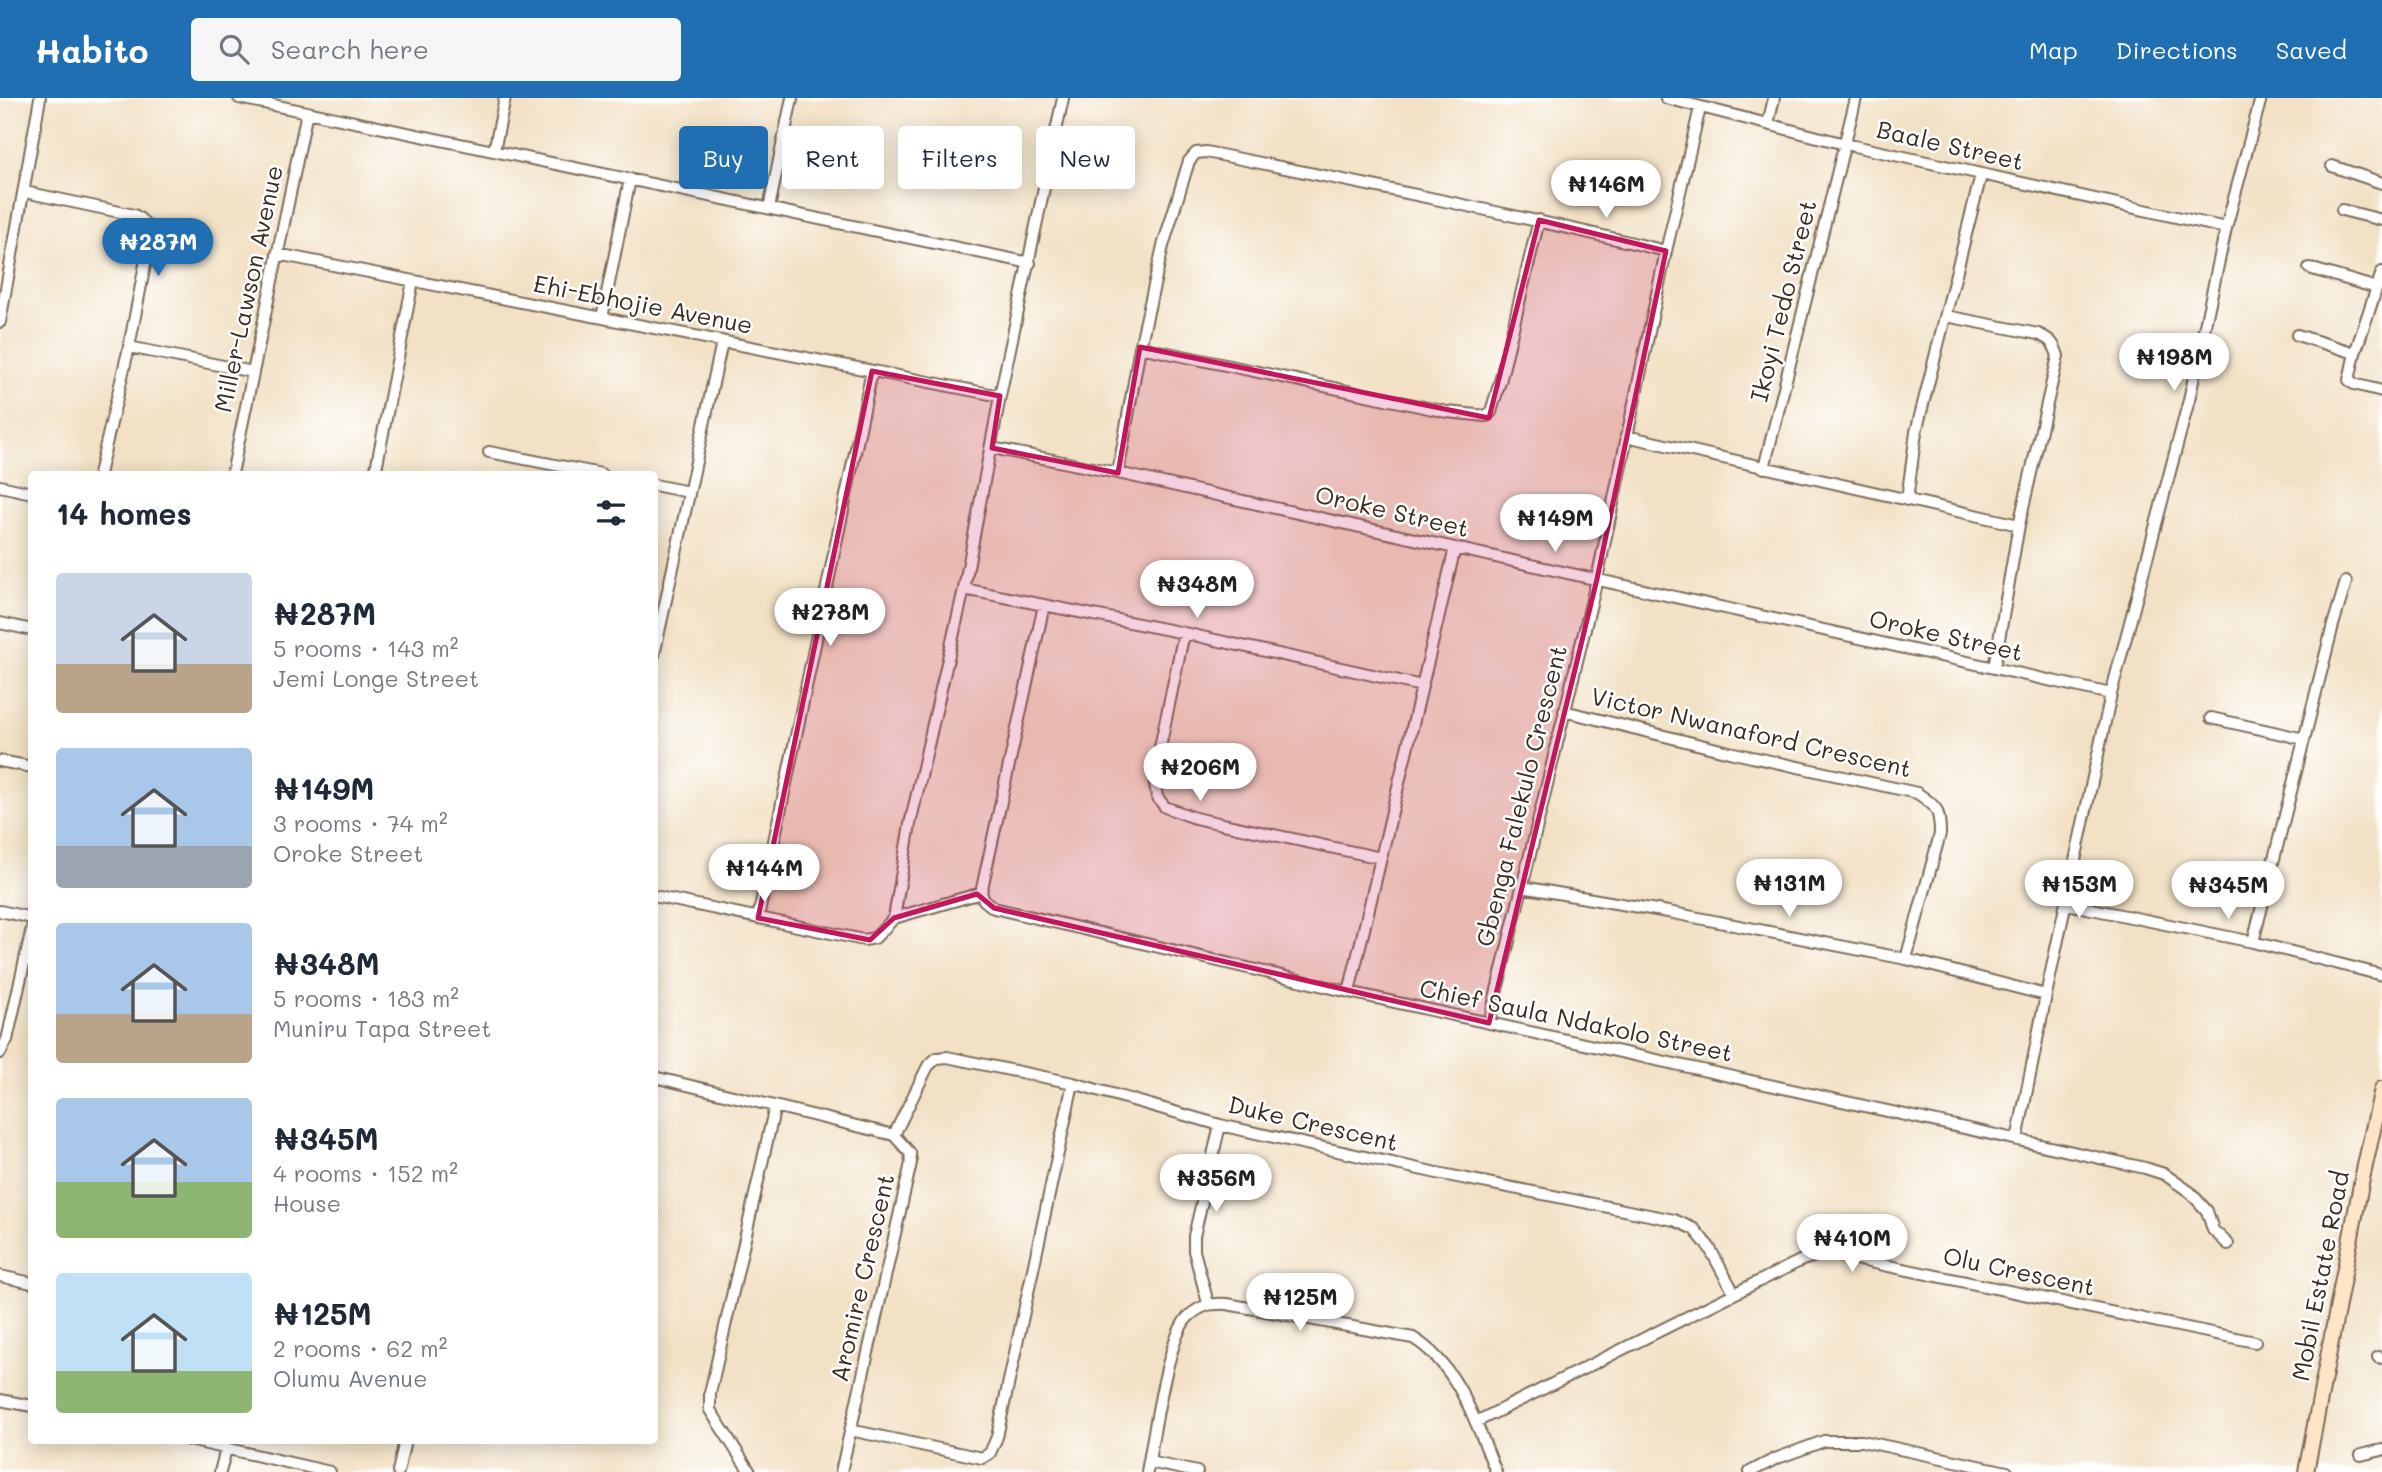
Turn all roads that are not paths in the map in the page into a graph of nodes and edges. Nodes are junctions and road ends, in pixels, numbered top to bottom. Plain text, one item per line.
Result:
1 (40, 98) edge
2 (239, 98) edge
3 (505, 98) edge
4 (792, 98) edge
5 (1063, 98) edge
6 (1666, 98) edge
7 (1774, 98) edge
8 (1856, 98) edge
9 (2261, 98) edge
10 (1700, 108) junction
11 (307, 112) junction
12 (1768, 124) junction
13 (1845, 144) junction
14 (494, 151) junction
15 (2332, 166) dead end
16 (1981, 175) junction
17 (630, 179) junction
18 (2382, 183) edge
19 (25, 192) junction
20 (769, 208) junction
21 (2342, 210) dead end
22 (1539, 220) junction
23 (2382, 220) edge
24 (2227, 228) junction
25 (1666, 251) junction
26 (277, 254) junction
27 (1030, 263) junction
28 (2309, 268) dead end
29 (2382, 272) edge
30 (413, 281) junction
31 (2377, 288) junction
32 (1945, 316) junction
33 (602, 318) junction
34 (0, 322) edge
35 (2297, 335) dead end
36 (722, 342) junction
37 (129, 347) junction
38 (1140, 347) junction
39 (2355, 352) junction
40 (872, 371) junction
41 (253, 372) junction
42 (2382, 391) edge
43 (1000, 397) junction
44 (1626, 436) junction
45 (992, 448) junction
46 (489, 452) dead end
47 (1764, 468) junction
48 (100, 471) edge
49 (233, 471) edge
50 (376, 471) edge
51 (586, 471) edge
52 (1118, 473) junction
53 (0, 486) edge
54 (658, 486) edge
55 (28, 492) edge
56 (689, 492) junction
57 (1907, 500) junction
58 (2019, 525) junction
59 (1455, 548) junction
60 (1597, 579) junction
61 (2346, 582) dead end
62 (964, 589) junction
63 (1044, 605) junction
64 (0, 623) edge
65 (28, 629) edge
66 (1184, 633) junction
67 (658, 636) edge
68 (1994, 668) junction
69 (1422, 686) junction
70 (2111, 694) junction
71 (1564, 711) junction
72 (2211, 718) dead end
73 (2304, 739) junction
74 (0, 761) edge
75 (28, 766) edge
76 (1381, 858) junction
77 (1522, 887) junction
78 (981, 893) junction
79 (658, 897) edge
80 (2067, 904) junction
81 (0, 911) edge
82 (28, 917) edge
83 (758, 918) junction
84 (894, 918) junction
85 (2253, 942) junction
86 (28, 946) edge
87 (1906, 959) junction
88 (2382, 975) edge
89 (1349, 992) junction
90 (2046, 995) junction
91 (1489, 1023) junction
92 (0, 1053) edge
93 (658, 1078) edge
94 (1073, 1083) junction
95 (2382, 1089) edge
96 (775, 1106) junction
97 (1220, 1125) junction
98 (894, 1135) junction
99 (2017, 1140) junction
100 (2228, 1244) dead end
101 (0, 1276) edge
102 (28, 1282) edge
103 (1734, 1293) junction
104 (1208, 1303) junction
105 (2255, 1342) dead end
106 (0, 1399) edge
107 (28, 1405) edge
108 (1476, 1422) junction
109 (850, 1430) junction
110 (205, 1444) edge
111 (404, 1444) edge
112 (226, 1449) junction
113 (2382, 1450) edge
114 (2361, 1455) dead end
115 (1148, 1467) edge
116 (220, 1472) edge
117 (331, 1472) edge
118 (398, 1472) edge
119 (750, 1472) edge
120 (841, 1472) edge
121 (1197, 1472) edge
122 (1496, 1472) edge
123 (1750, 1472) edge
124 (2007, 1472) edge
125 (2306, 1472) edge

1 - 19 street
2 - 11 street
3 - 14 street
4 - 20 street
5 - 27 street
6 - 10 street, Baale Street
7 - 12 street
8 - 13 street, Ikoyi Tedo Street
9 - 24 street
10 - 12 street, Baale Street
10 - 25 street, Gbenga Falekulo Crescent
11 - 14 street
11 - 26 street, Miller-Lawson Avenue
12 - 13 street, Baale Street
13 - 16 street, Baale Street
13 - 47 street, Ikoyi Tedo Street
14 - 17 street
15 - 18 street
16 - 24 street, Baale Street
16 - 32 street
17 - 20 street
17 - 33 street
19 - 34 street
19 - 37 street
20 - 27 street
21 - 23 street
22 - 25 street
22 - 38 street
22 - 38 street
24 - 70 street
25 - 44 street, Gbenga Falekulo Crescent
26 - 30 street, Ehi-Ebhojie Avenue
26 - 41 street, Miller-Lawson Avenue
27 - 43 street
28 - 31 street
29 - 31 street
30 - 33 street, Ehi-Ebhojie Avenue
30 - 50 street
31 - 39 street
32 - 57 street
32 - 58 street
33 - 36 street, Ehi-Ebhojie Avenue
35 - 39 street
36 - 40 street, Ehi-Ebhojie Avenue
36 - 56 street
37 - 41 street
37 - 48 street
38 - 52 street
39 - 42 street
40 - 43 street, Ehi-Ebhojie Avenue
40 - 83 street
41 - 49 street, Miller-Lawson Avenue
43 - 45 street
44 - 47 street
44 - 60 street, Gbenga Falekulo Crescent
45 - 52 street, Oroke Street
45 - 62 street
46 - 51 street
47 - 57 street
52 - 59 street, Oroke Street
53 - 55 street
54 - 56 street
56 - 67 street
57 - 58 street
58 - 68 street
59 - 60 street, Oroke Street
59 - 69 street
60 - 68 street, Oroke Street
60 - 71 street, Gbenga Falekulo Crescent
61 - 73 street
62 - 63 street
62 - 84 street
63 - 66 street
63 - 78 street
64 - 65 street
66 - 69 street
66 - 76 street
68 - 70 street, Oroke Street
69 - 76 street
70 - 80 street
71 - 77 street, Gbenga Falekulo Crescent
71 - 87 street, Victor Nwanaford Crescent
72 - 73 street
73 - 85 street
74 - 75 street
76 - 89 street
77 - 87 street
77 - 91 street, Gbenga Falekulo Crescent
78 - 84 street
78 - 89 street, Chief Saula Ndakolo Street
79 - 83 street
80 - 85 street
80 - 90 street
81 - 82 street
83 - 84 street
85 - 88 street
86 - 92 street
87 - 90 street
89 - 91 street, Chief Saula Ndakolo Street
90 - 99 street
91 - 99 street, Chief Saula Ndakolo Street
93 - 96 street
94 - 97 street, Duke Crescent
94 - 98 street, Duke Crescent
94 - 109 street
95 - 125 main road, Mobil Estate Road
96 - 98 street
96 - 119 street
97 - 103 street, Duke Crescent
97 - 104 street
98 - 109 street, Aromire Crescent
99 - 100 street, Chief Saula Ndakolo Street
101 - 102 street
103 - 105 street, Olu Crescent
103 - 108 street, Olu Crescent
104 - 108 street
104 - 115 street
106 - 107 street
108 - 122 street
109 - 120 street, Aromire Crescent
110 - 112 street
111 - 118 street
112 - 116 street
112 - 117 street
113 - 114 street
115 - 121 street
123 - 124 street

